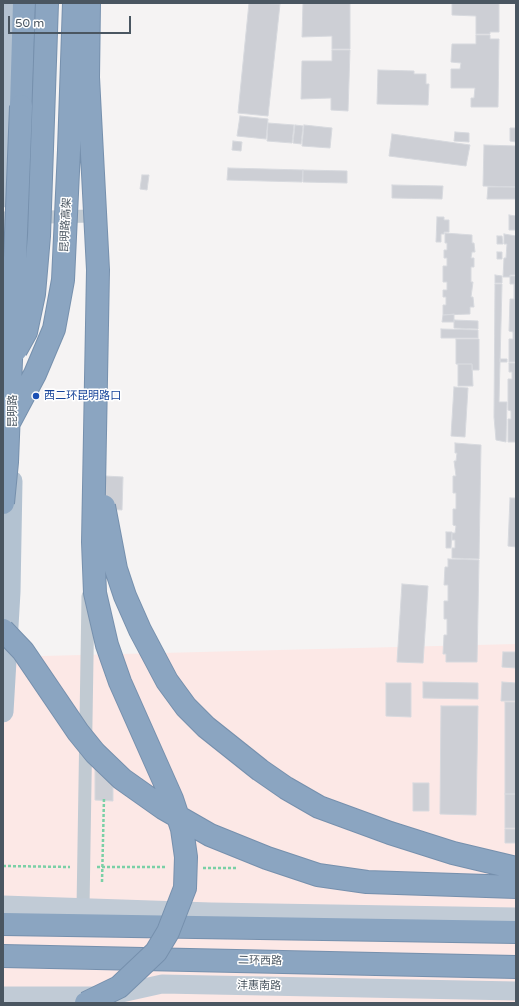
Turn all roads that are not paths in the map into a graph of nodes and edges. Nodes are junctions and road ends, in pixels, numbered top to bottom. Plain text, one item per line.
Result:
1 (10, 3) edge
2 (24, 3) edge
3 (47, 3) edge
4 (74, 3) edge
5 (89, 3) edge
6 (95, 3) edge
7 (3, 197) edge
8 (92, 216) junction
9 (3, 218) edge
10 (3, 230) edge
11 (3, 377) edge
12 (3, 434) edge
13 (95, 441) junction
14 (3, 503) edge
15 (3, 630) edge
16 (3, 712) edge
17 (516, 868) edge
18 (516, 888) edge
19 (3, 905) edge
20 (83, 908) junction
21 (516, 916) edge
22 (3, 924) edge
23 (516, 932) edge
24 (3, 956) edge
25 (516, 967) edge
26 (516, 990) edge
27 (3, 996) edge
28 (104, 999) edge
29 (86, 1003) edge

1 - 7 main road
2 - 14 highway, bridge
3 - 11 highway, bridge
4 - 12 highway, 昆明路高架, bridge
5 - 13 highway, bridge
6 - 8 street
8 - 9 street
8 - 20 street
10 - 16 main road, 昆明路
13 - 17 highway, bridge
13 - 29 highway, bridge
15 - 18 highway, bridge
19 - 20 main road
20 - 21 main road
22 - 23 highway
24 - 25 highway, 二环西路
26 - 28 main road, 沣惠南路
27 - 28 main road, 沣惠南路

